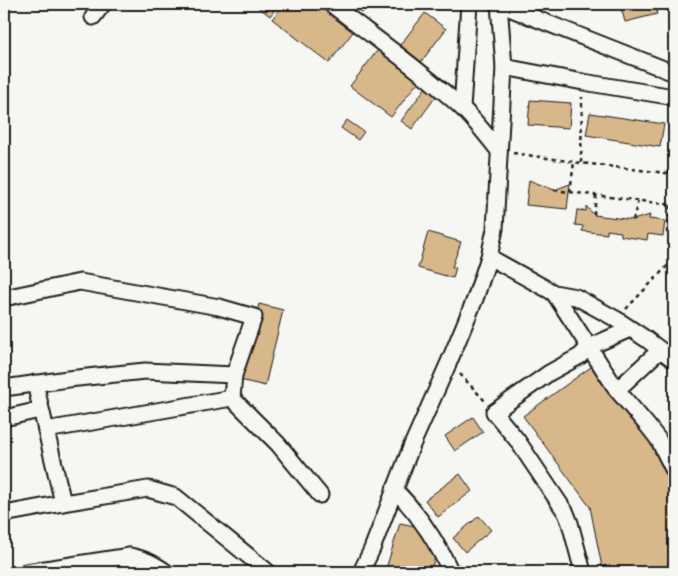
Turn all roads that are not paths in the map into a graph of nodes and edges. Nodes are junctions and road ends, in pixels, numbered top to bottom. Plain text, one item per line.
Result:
1 (103, 4) edge
2 (331, 4) edge
3 (469, 4) edge
4 (499, 4) edge
5 (93, 17) dead end
6 (504, 67) junction
7 (674, 73) edge
8 (673, 97) edge
9 (462, 108) junction
10 (499, 151) junction
11 (489, 257) junction
12 (554, 293) junction
13 (4, 298) edge
14 (630, 329) junction
15 (589, 347) junction
16 (660, 350) junction
17 (674, 360) edge
18 (234, 375) junction
19 (35, 383) junction
20 (4, 388) edge
21 (617, 390) junction
22 (232, 398) junction
23 (40, 410) junction
24 (4, 418) edge
25 (46, 430) junction
26 (674, 471) edge
27 (394, 489) junction
28 (320, 495) dead end
29 (63, 503) junction
30 (4, 514) edge
31 (130, 556) junction
32 (26, 572) edge
33 (129, 572) edge
34 (166, 572) edge
35 (268, 572) edge
36 (361, 572) edge
37 (451, 572) edge
38 (583, 572) edge

1 - 5 street
2 - 9 street
3 - 9 street
4 - 6 street
4 - 7 street
6 - 8 street
6 - 10 street
9 - 10 street
10 - 11 street
11 - 12 street
11 - 27 street
12 - 14 street
12 - 15 street
13 - 18 street
14 - 15 street
14 - 16 street
15 - 21 street
15 - 38 street
16 - 17 street
16 - 21 street
18 - 19 street
18 - 22 street
19 - 20 street
19 - 23 street
21 - 26 street
22 - 25 street
22 - 28 street
23 - 24 street
23 - 25 street
25 - 29 street
27 - 36 street
27 - 37 street
29 - 30 street
29 - 35 street
31 - 32 street
31 - 33 street
31 - 34 street

